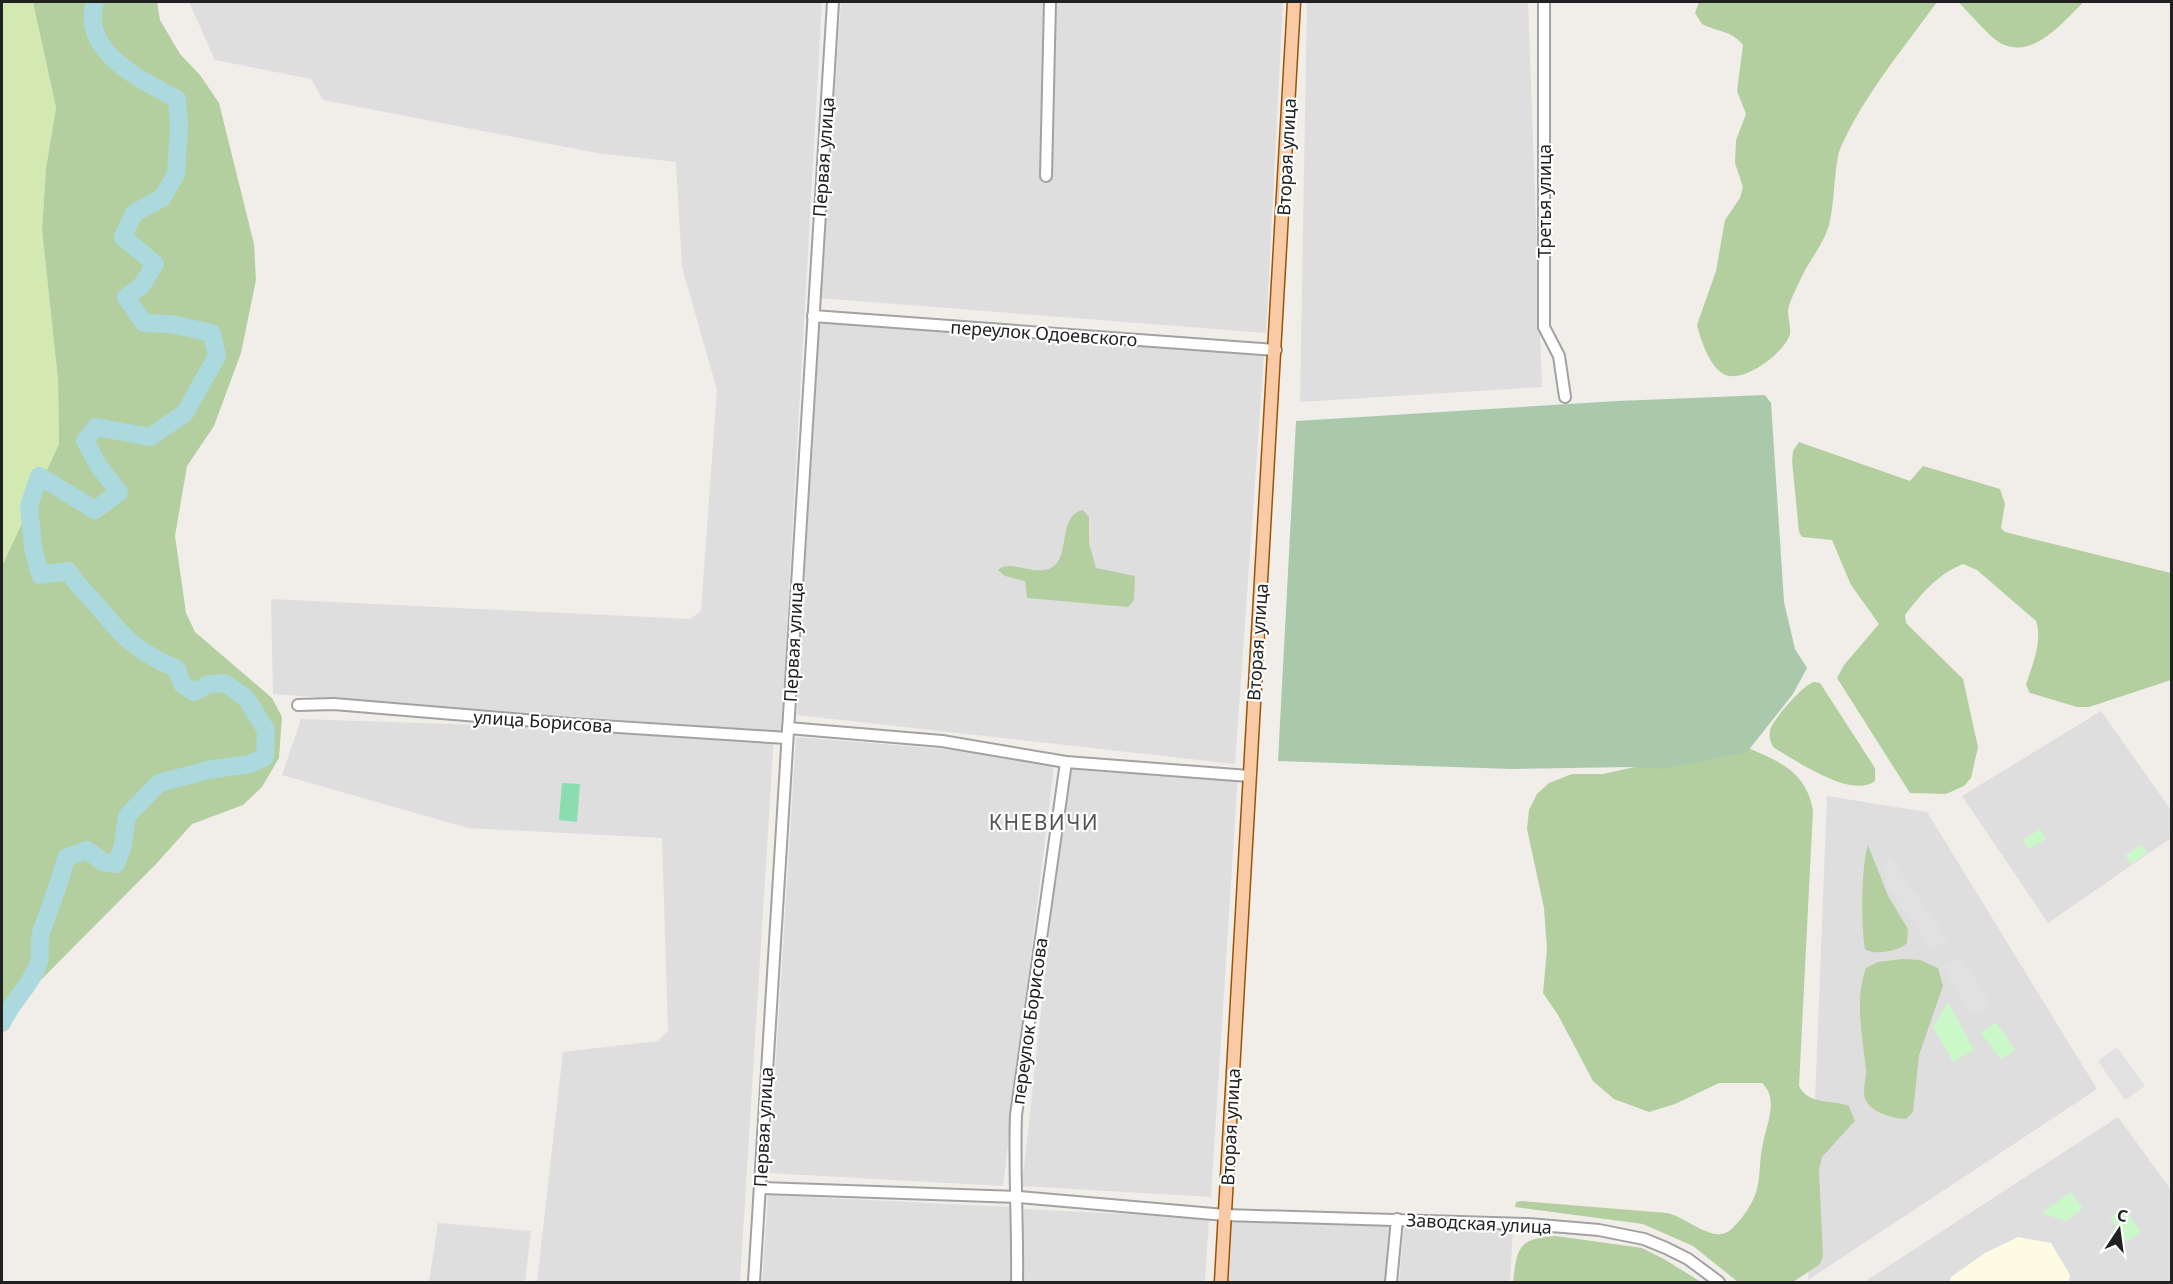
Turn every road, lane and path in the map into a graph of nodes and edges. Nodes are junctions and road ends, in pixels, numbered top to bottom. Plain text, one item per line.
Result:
1 (833, 2) edge
2 (1050, 2) edge
3 (1294, 2) edge
4 (1544, 2) edge
5 (1046, 176) dead end
6 (813, 316) junction
7 (1276, 350) junction
8 (1565, 397) dead end
9 (298, 705) dead end
10 (787, 733) junction
11 (1066, 762) junction
12 (1249, 776) junction
13 (760, 1188) junction
14 (1018, 1197) junction
15 (1225, 1215) junction
16 (1396, 1219) junction
17 (754, 1282) edge
18 (1017, 1282) edge
19 (1221, 1282) edge
20 (1391, 1282) edge
21 (1719, 1282) edge

1 - 6 street, Первая улица
2 - 5 street
3 - 7 main road, Вторая улица
4 - 8 street, Третья улица
6 - 7 street, переулок Одоевского
6 - 10 street, Первая улица
7 - 12 main road, Вторая улица
9 - 10 street, улица Борисова
10 - 11 street
10 - 13 street, Первая улица
11 - 12 street
11 - 14 street, переулок Борисова
12 - 15 main road, Вторая улица
13 - 14 street, Заводская улица
13 - 17 street, Первая улица
14 - 15 street, Заводская улица
14 - 18 street, переулок Борисова
15 - 16 street, Заводская улица
15 - 19 main road, Вторая улица
16 - 20 street
16 - 21 street, Заводская улица

